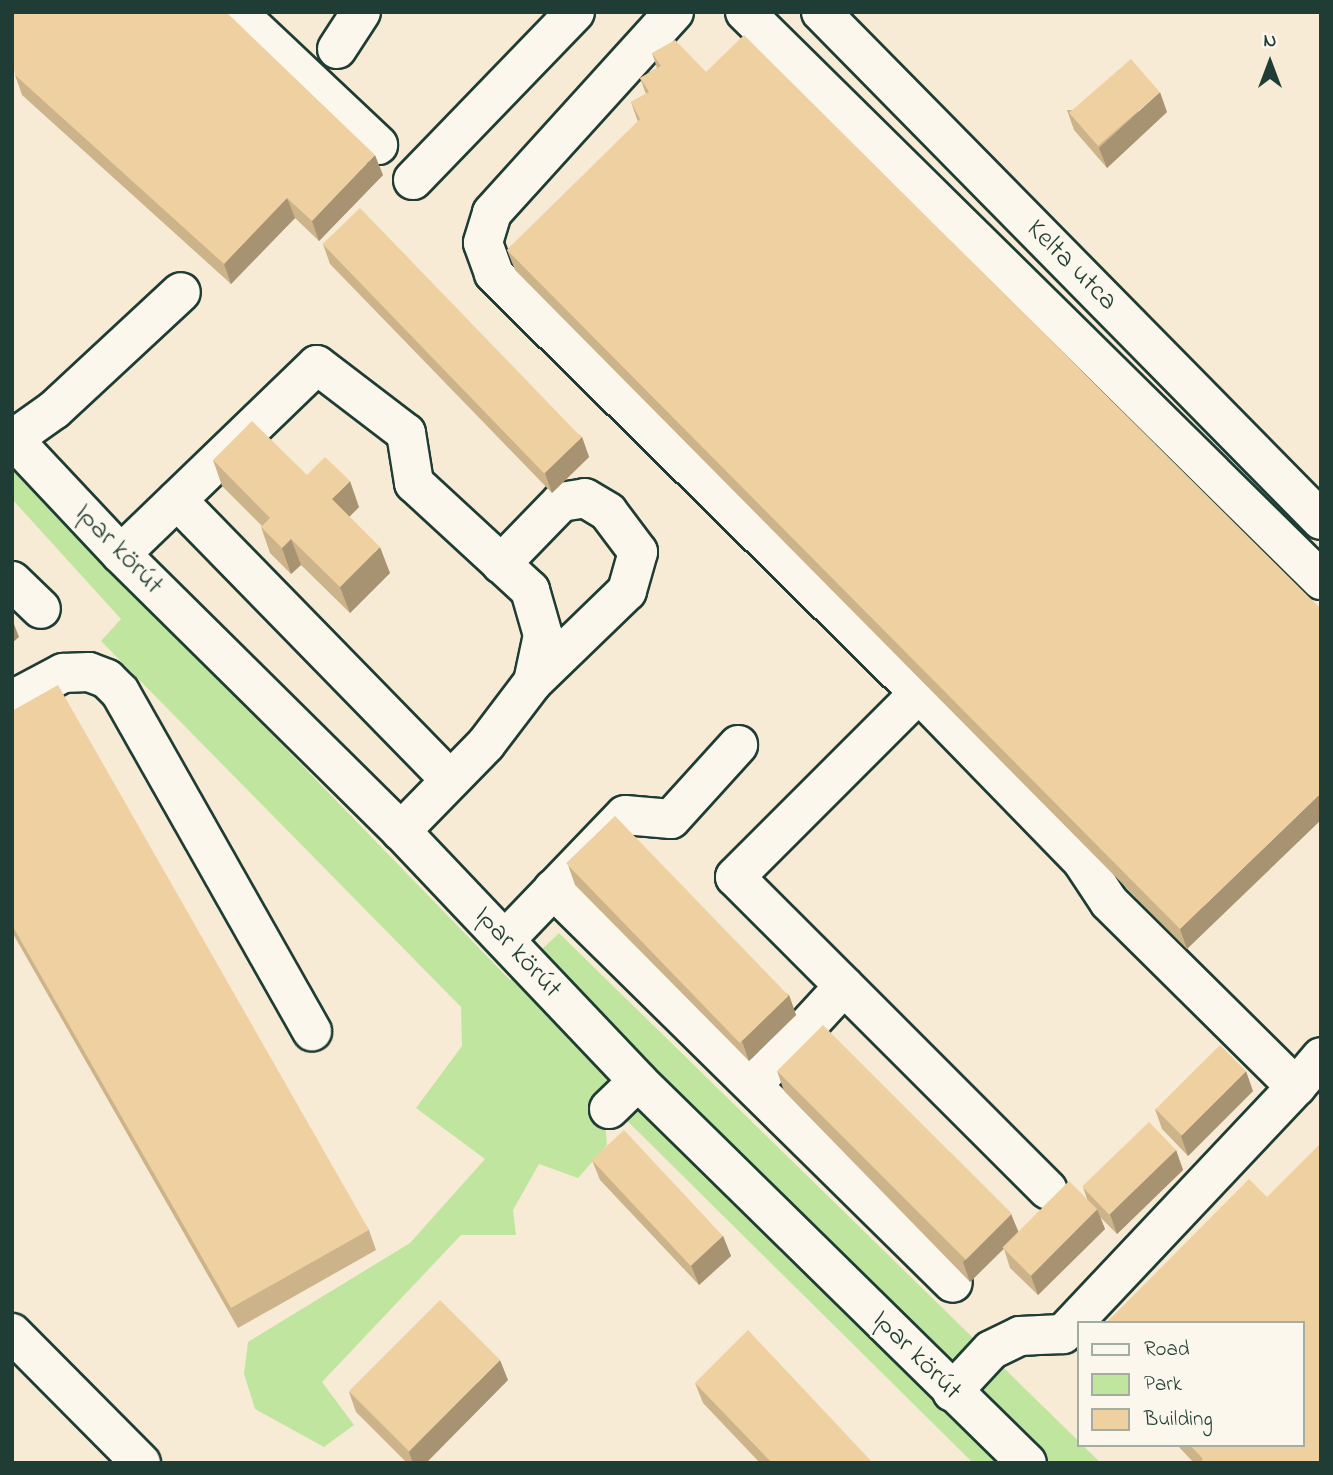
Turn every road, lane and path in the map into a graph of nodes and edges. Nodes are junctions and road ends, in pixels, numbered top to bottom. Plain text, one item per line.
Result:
1 (237, 12) edge
2 (361, 12) edge
3 (575, 12) edge
4 (674, 12) edge
5 (746, 12) edge
6 (821, 12) edge
7 (337, 49) dead end
8 (378, 145) dead end
9 (413, 180) dead end
10 (181, 292) dead end
11 (13, 438) edge
12 (177, 500) junction
13 (1321, 520) edge
14 (121, 554) junction
15 (501, 564) junction
16 (12, 580) edge
17 (1321, 580) edge
18 (41, 609) dead end
19 (533, 682) junction
20 (919, 693) junction
21 (12, 700) edge
22 (738, 746) dead end
23 (450, 780) junction
24 (401, 831) junction
25 (552, 889) junction
26 (505, 940) junction
27 (845, 986) junction
28 (312, 1032) dead end
29 (1321, 1057) edge
30 (638, 1081) junction
31 (753, 1085) junction
32 (1296, 1087) junction
33 (609, 1109) dead end
34 (1048, 1190) dead end
35 (953, 1283) dead end
36 (12, 1332) edge
37 (952, 1392) junction
38 (141, 1463) edge
39 (1027, 1463) edge

1 - 8 street
2 - 7 street
3 - 9 street
4 - 20 street
5 - 17 street
6 - 13 street, Kelta utca
10 - 11 street
11 - 14 street, Ipar körút
12 - 14 street
12 - 15 street
12 - 23 street
14 - 24 street, Ipar körút
15 - 19 street
15 - 19 street
16 - 18 street
19 - 23 street
20 - 27 street
20 - 32 street
21 - 28 street
22 - 25 street
23 - 24 street
24 - 26 street, Ipar körút
25 - 26 street
25 - 31 street
26 - 30 street, Ipar körút
27 - 31 street
27 - 34 street
29 - 32 street
30 - 33 street
30 - 37 street, Ipar körút
31 - 35 street
32 - 37 street
36 - 38 street
37 - 39 street, Ipar körút

